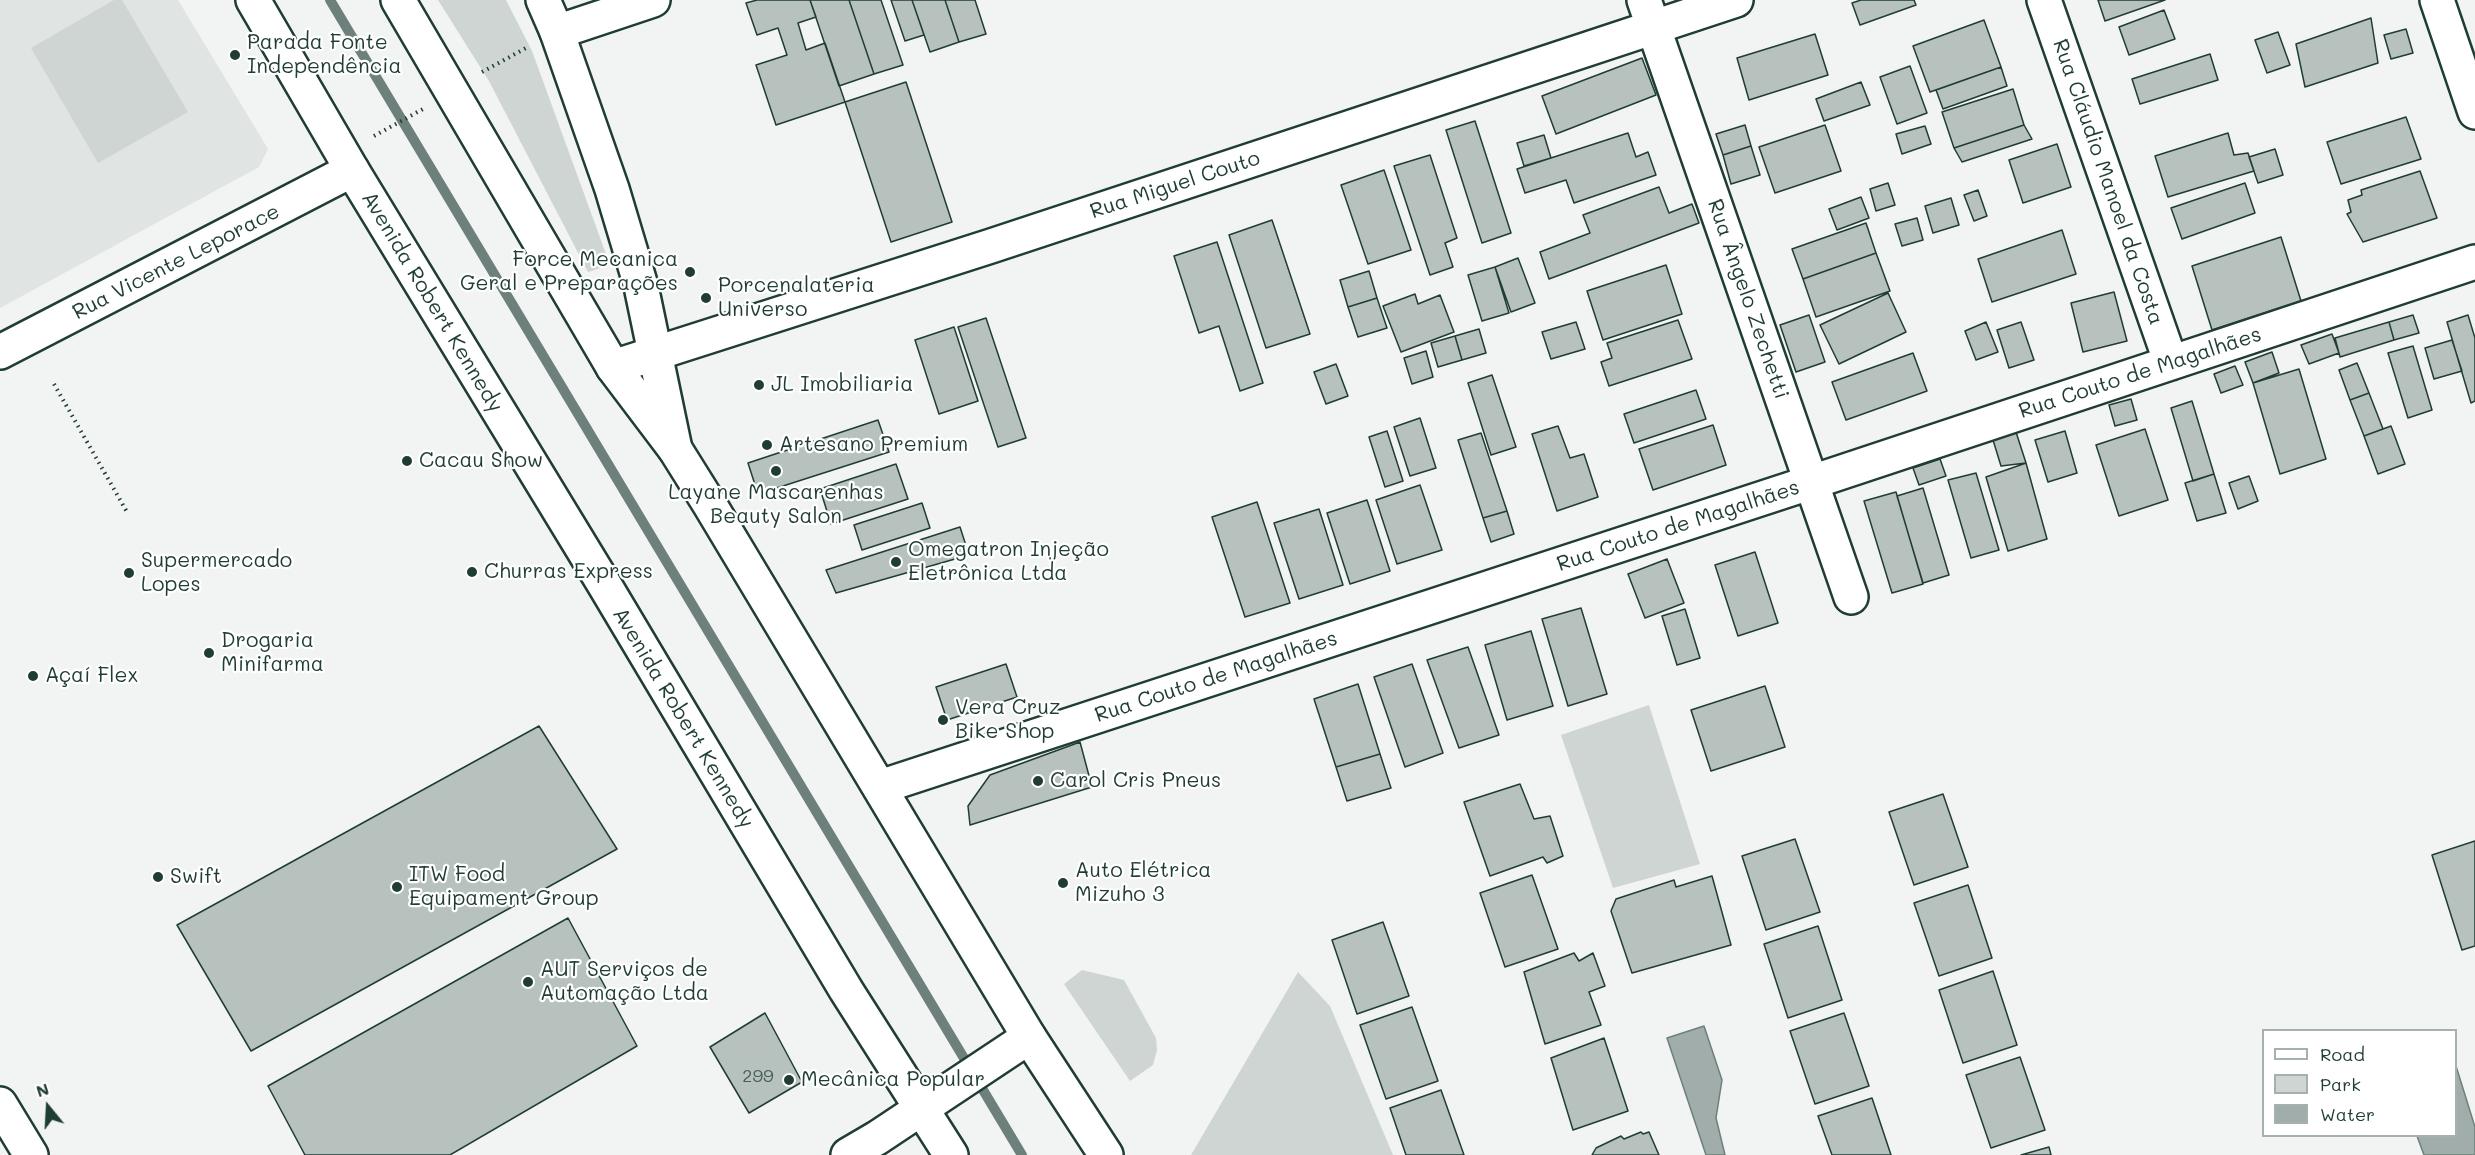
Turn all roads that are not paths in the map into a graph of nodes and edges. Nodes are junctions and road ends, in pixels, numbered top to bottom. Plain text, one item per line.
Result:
1 (253, 0) edge
2 (398, 0) edge
3 (543, 0) edge
4 (653, 0) edge
5 (1736, 0) edge
6 (2044, 0) edge
7 (2437, 0) edge
8 (1648, 14) edge
9 (557, 32) junction
10 (2475, 112) edge
11 (352, 170) junction
12 (2475, 262) edge
13 (0, 352) edge
14 (656, 354) junction
15 (2171, 363) junction
16 (613, 368) junction
17 (675, 449) junction
18 (1812, 482) junction
19 (1851, 597) dead end
20 (880, 787) junction
21 (1029, 1037) junction
22 (0, 1104) edge
23 (927, 1105) junction
24 (31, 1155) edge
25 (848, 1155) edge
26 (951, 1155) edge
27 (1106, 1155) edge

1 - 11 street, Avenida Robert Kennedy
2 - 16 street
3 - 9 street
4 - 9 street
5 - 8 street, Rua Miguel Couto
6 - 15 street, Rua Cláudio Manoel da Costa
7 - 10 street
8 - 14 street, Rua Miguel Couto
8 - 18 street, Rua Ângelo Zechetti
9 - 14 street
11 - 13 street, Rua Vicente Leporace
11 - 23 street, Avenida Robert Kennedy
12 - 15 street, Rua Couto de Magalhães
14 - 16 street, Rua Miguel Couto
14 - 17 street
15 - 18 street, Rua Couto de Magalhães
16 - 17 street
17 - 20 street
18 - 19 street, Rua Ângelo Zechetti
18 - 20 street, Rua Couto de Magalhães
20 - 21 street
21 - 23 street
21 - 27 street
22 - 24 street
23 - 25 street
23 - 26 street, Avenida Robert Kennedy

